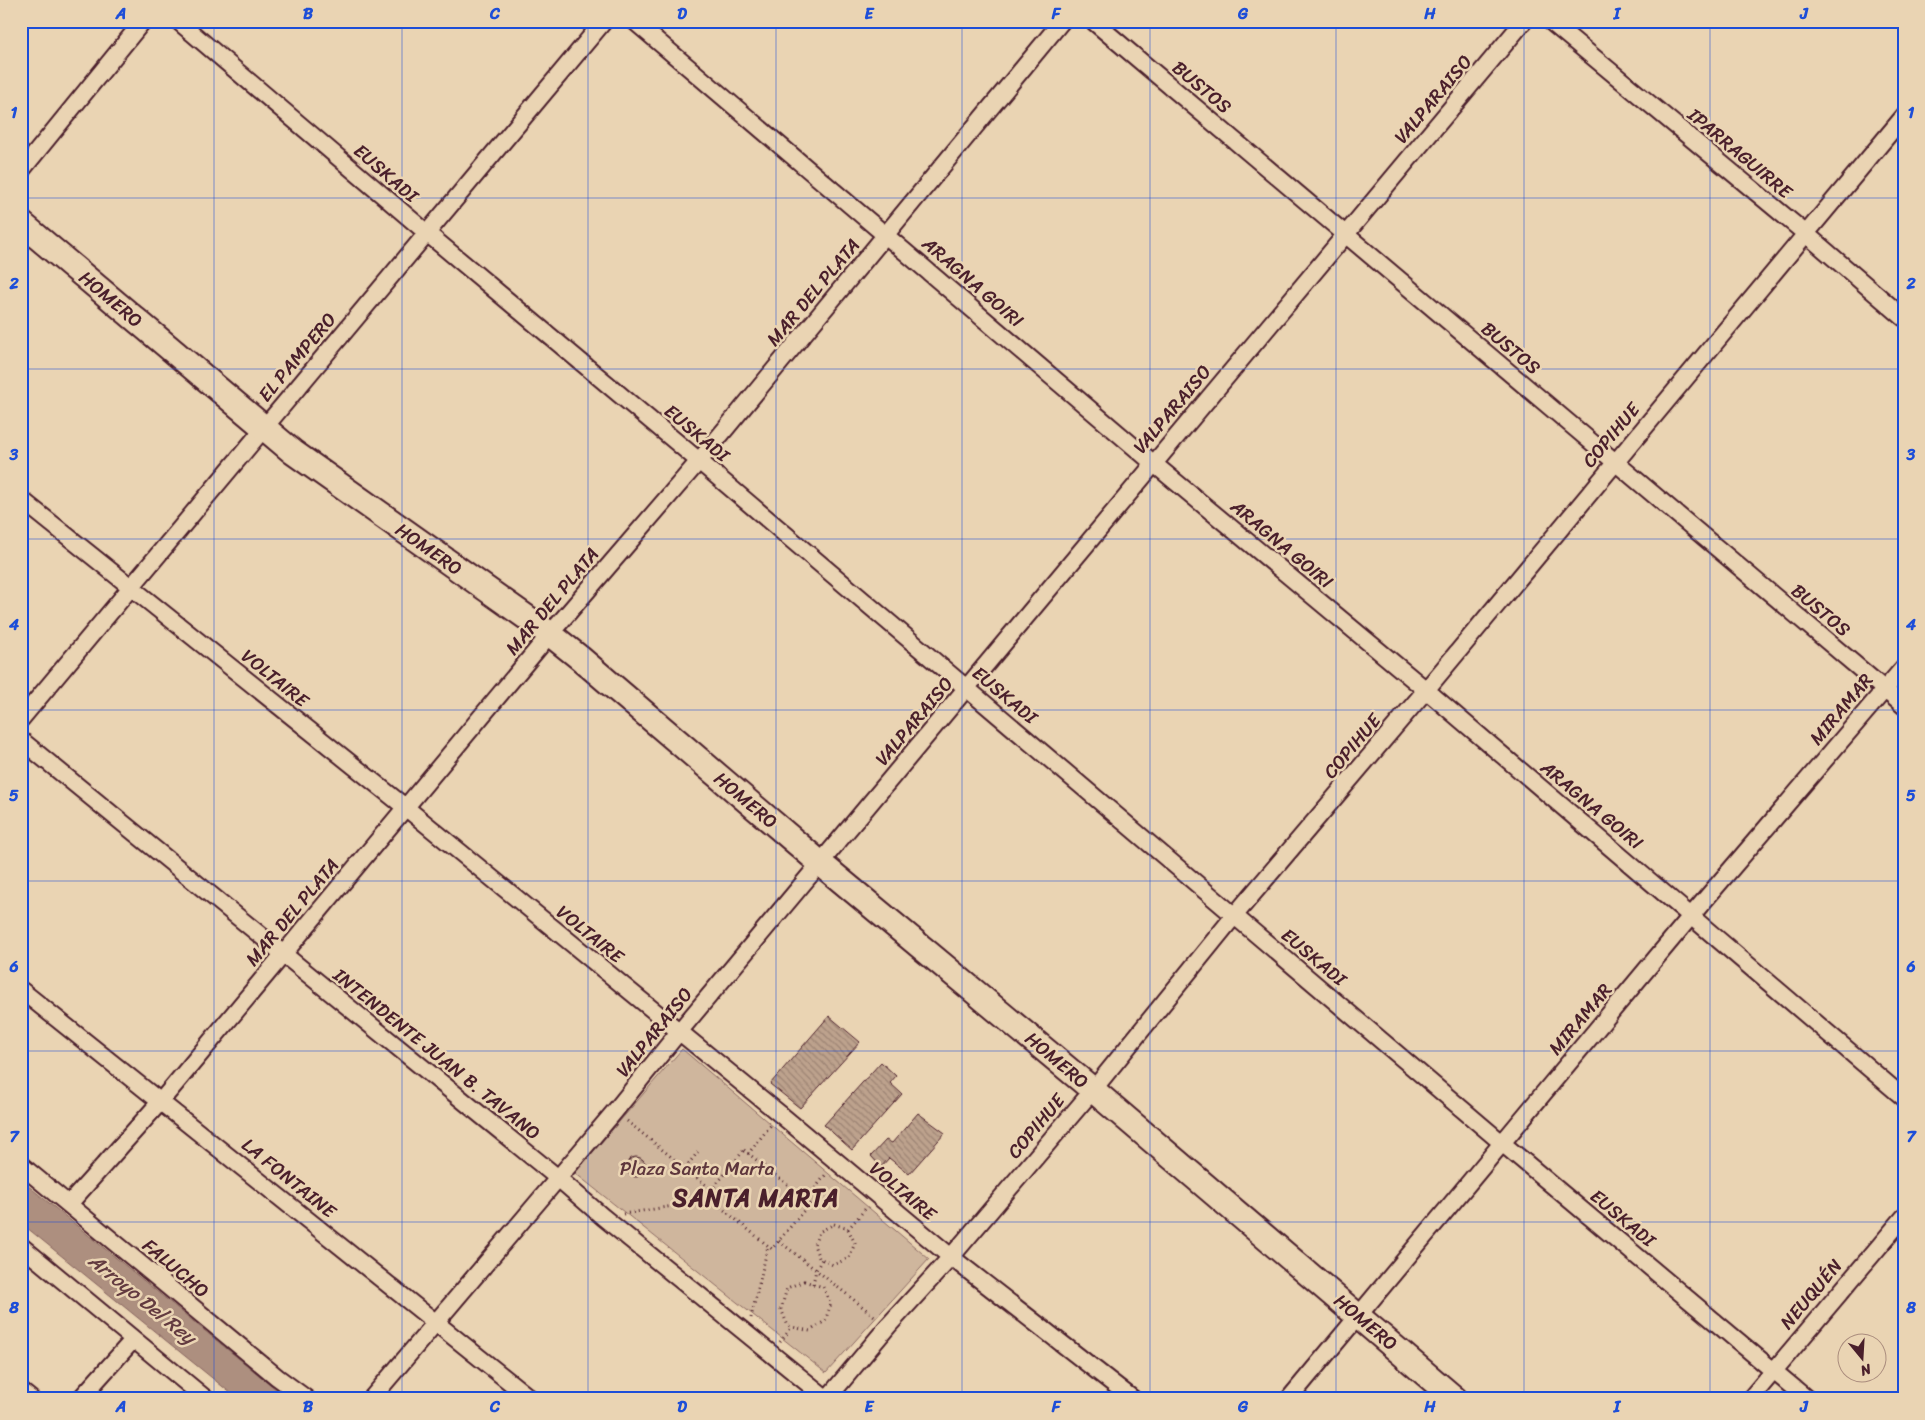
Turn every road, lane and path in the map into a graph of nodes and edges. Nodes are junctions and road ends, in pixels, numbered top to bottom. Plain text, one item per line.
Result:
1 (143, 21) edge
2 (178, 21) edge
3 (604, 21) edge
4 (634, 21) edge
5 (1062, 21) edge
6 (1093, 21) edge
7 (1524, 21) edge
8 (1550, 21) edge
9 (1904, 116) edge
10 (21, 171) edge
11 (21, 223) edge
12 (1805, 233) junction
13 (427, 234) junction
14 (886, 234) junction
15 (1346, 234) junction
16 (1904, 318) edge
17 (263, 428) junction
18 (699, 461) junction
19 (1615, 462) junction
20 (1153, 463) junction
21 (21, 499) edge
22 (131, 589) junction
23 (550, 634) junction
24 (1904, 667) edge
25 (966, 689) junction
26 (1426, 690) junction
27 (1884, 690) junction
28 (1904, 706) edge
29 (21, 719) edge
30 (21, 740) edge
31 (405, 808) junction
32 (820, 863) junction
33 (1234, 916) junction
34 (1691, 916) junction
35 (284, 955) junction
36 (21, 990) edge
37 (678, 1033) junction
38 (1093, 1090) junction
39 (1904, 1098) edge
40 (161, 1101) junction
41 (615, 1111) junction
42 (780, 1114) junction
43 (1502, 1143) junction
44 (698, 1152) dead end
45 (748, 1154) junction
46 (837, 1162) junction
47 (21, 1165) edge
48 (685, 1168) junction
49 (558, 1178) junction
50 (712, 1190) junction
51 (877, 1196) junction
52 (712, 1200) junction
53 (806, 1200) junction
54 (69, 1204) junction
55 (1904, 1216) edge
56 (603, 1218) junction
57 (848, 1229) junction
58 (779, 1241) junction
59 (21, 1246) edge
60 (768, 1246) junction
61 (951, 1257) junction
62 (822, 1259) junction
63 (816, 1270) junction
64 (813, 1284) junction
65 (1358, 1316) junction
66 (435, 1322) junction
67 (888, 1326) junction
68 (747, 1334) junction
69 (132, 1340) junction
70 (1773, 1370) junction
71 (21, 1391) edge
72 (31, 1399) edge
73 (80, 1399) edge
74 (206, 1399) edge
75 (307, 1399) edge
76 (371, 1399) edge
77 (531, 1399) edge
78 (827, 1399) edge
79 (1132, 1399) edge
80 (1289, 1399) edge
81 (1455, 1399) edge
82 (1750, 1399) edge
83 (1807, 1399) edge

1 - 10 street
2 - 13 street, EUSKADI
3 - 13 street, EL PAMPERO
4 - 14 street, ARAGNA GOIRI
5 - 14 street, MAR DEL PLATA
6 - 15 street, BUSTOS
7 - 15 street, VALPARAISO
8 - 12 street, IPARRAGUIRRE
9 - 12 street, COPIHUE
11 - 17 main road, HOMERO
12 - 16 street, IPARRAGUIRRE
12 - 19 street, COPIHUE
13 - 17 street, EL PAMPERO
13 - 18 street, EUSKADI
14 - 18 street, MAR DEL PLATA
14 - 20 street, ARAGNA GOIRI
15 - 19 street, BUSTOS
15 - 20 street, VALPARAISO
17 - 22 street, EL PAMPERO
17 - 23 main road, HOMERO
18 - 23 street, MAR DEL PLATA
18 - 25 street, EUSKADI
19 - 26 street, COPIHUE
19 - 27 street, BUSTOS
20 - 25 street, VALPARAISO
20 - 26 street, ARAGNA GOIRI
21 - 22 street, VOLTAIRE
22 - 29 street, EL PAMPERO
22 - 31 street, VOLTAIRE
23 - 31 street, MAR DEL PLATA
23 - 32 main road, HOMERO
24 - 27 street, MIRAMAR
25 - 32 street, VALPARAISO
25 - 33 street, EUSKADI
26 - 33 street, COPIHUE
26 - 34 street, ARAGNA GOIRI
27 - 28 street, BUSTOS
27 - 34 street, MIRAMAR
30 - 35 street, INTENDENTE JUAN B. TAVANO
31 - 35 street, MAR DEL PLATA
31 - 37 street, VOLTAIRE
32 - 37 street, VALPARAISO
32 - 38 main road, HOMERO
33 - 38 street, COPIHUE
33 - 43 street, EUSKADI
34 - 39 street, ARAGNA GOIRI
34 - 43 street, MIRAMAR
35 - 40 street, MAR DEL PLATA
35 - 49 street, INTENDENTE JUAN B. TAVANO
36 - 40 street, LA FONTAINE
37 - 41 street, VALPARAISO
37 - 42 street, VOLTAIRE
38 - 61 street, COPIHUE
38 - 65 main road, HOMERO
40 - 54 street, MAR DEL PLATA
40 - 66 street, LA FONTAINE
41 - 48 path
41 - 49 street, VALPARAISO
42 - 45 path
42 - 46 street, VOLTAIRE
43 - 65 street, MIRAMAR
43 - 70 street, EUSKADI
44 - 48 path
45 - 50 path
45 - 53 path
46 - 51 street, VOLTAIRE
46 - 53 path
47 - 54 street, FALUCHO
48 - 50 path
49 - 56 street, INTENDENTE JUAN B. TAVANO
49 - 66 street, VALPARAISO
50 - 52 path
51 - 57 path
51 - 61 street, VOLTAIRE
52 - 56 path
52 - 60 path
53 - 58 path
54 - 75 street, FALUCHO
55 - 70 street, NEUQUÉN
56 - 68 street, INTENDENTE JUAN B. TAVANO
57 - 62 path
57 - 62 path
58 - 60 path
58 - 63 path
59 - 69 street
60 - 68 path
61 - 67 street, COPIHUE
61 - 79 street, VOLTAIRE
62 - 63 path
63 - 64 path
63 - 67 path
64 - 64 path
65 - 80 street, MIRAMAR
65 - 81 main road, HOMERO
66 - 76 street, VALPARAISO
66 - 77 street, LA FONTAINE
67 - 78 street, COPIHUE
68 - 78 street, INTENDENTE JUAN B. TAVANO
69 - 73 street
69 - 74 street
70 - 82 street, NEUQUÉN
70 - 83 street, EUSKADI
71 - 72 street

